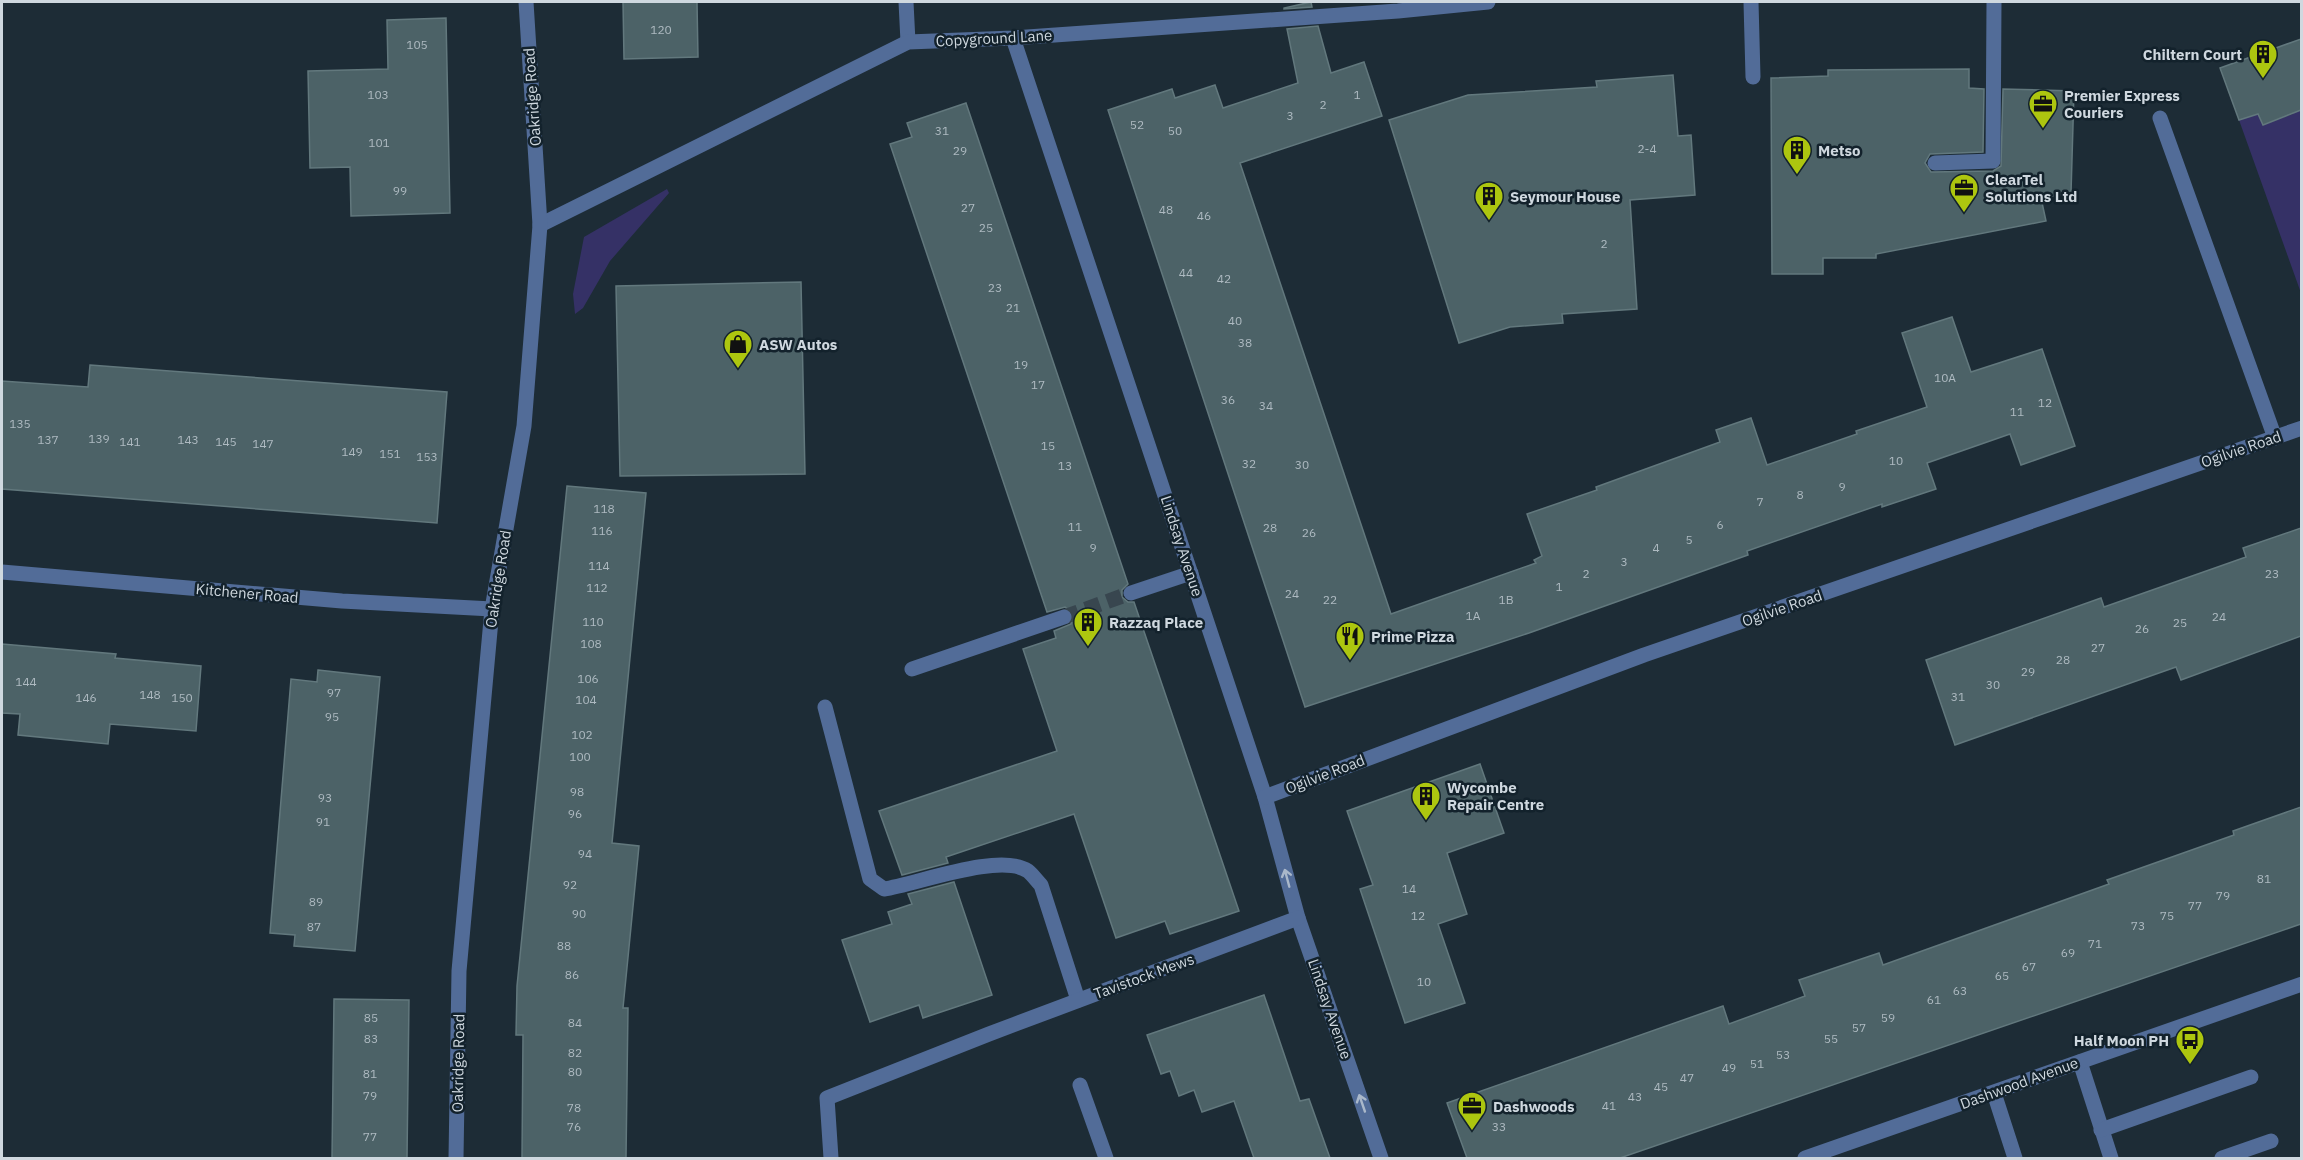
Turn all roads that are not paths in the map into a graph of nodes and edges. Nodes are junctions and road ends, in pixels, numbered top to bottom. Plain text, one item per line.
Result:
1 (526, 2) edge
2 (906, 2) edge
3 (1488, 2) edge
4 (1751, 2) edge
5 (1994, 2) edge
6 (1398, 6) edge
7 (1013, 38) junction
8 (908, 42) junction
9 (1753, 77) dead end
10 (2160, 118) dead end
11 (1935, 162) dead end
12 (540, 225) junction
13 (2301, 428) edge
14 (2275, 438) junction
15 (2, 572) edge
16 (1191, 573) junction
17 (1131, 593) tunnel mouth
18 (492, 609) junction
19 (1064, 617) tunnel mouth
20 (912, 669) dead end
21 (825, 707) dead end
22 (1266, 797) junction
23 (1298, 918) junction
24 (2301, 984) edge
25 (1078, 1000) junction
26 (2079, 1062) junction
27 (2251, 1077) dead end
28 (1080, 1085) dead end
29 (1994, 1092) junction
30 (2101, 1130) junction
31 (2271, 1141) dead end
32 (456, 1158) edge
33 (831, 1158) edge
34 (1106, 1158) edge
35 (1381, 1158) edge
36 (1805, 1158) edge
37 (2015, 1158) edge
38 (2111, 1158) edge
39 (2222, 1158) edge

1 - 12 street, Oakridge Road
2 - 8 street
3 - 6 street, Copyground Lane
4 - 9 street
5 - 11 street
6 - 7 street, Copyground Lane
7 - 8 street, Copyground Lane
7 - 16 street, Lindsay Avenue
8 - 12 street, Copyground Lane
10 - 14 street
12 - 18 street, Oakridge Road
13 - 14 street, Ogilvie Road
14 - 22 street, Ogilvie Road
15 - 18 street, Kitchener Road
16 - 17 street
16 - 22 street, Lindsay Avenue
18 - 32 street, Oakridge Road
19 - 20 street
21 - 25 street
23 -> 22 street, Lindsay Avenue
23 - 25 street, Tavistock Mews
35 -> 23 street, Lindsay Avenue
24 - 26 street, Dashwood Avenue
25 - 33 street, Tavistock Mews
26 - 29 street, Dashwood Avenue
26 - 30 street
27 - 30 street
28 - 34 street
29 - 36 street, Dashwood Avenue
29 - 37 street
30 - 38 street
31 - 39 street

